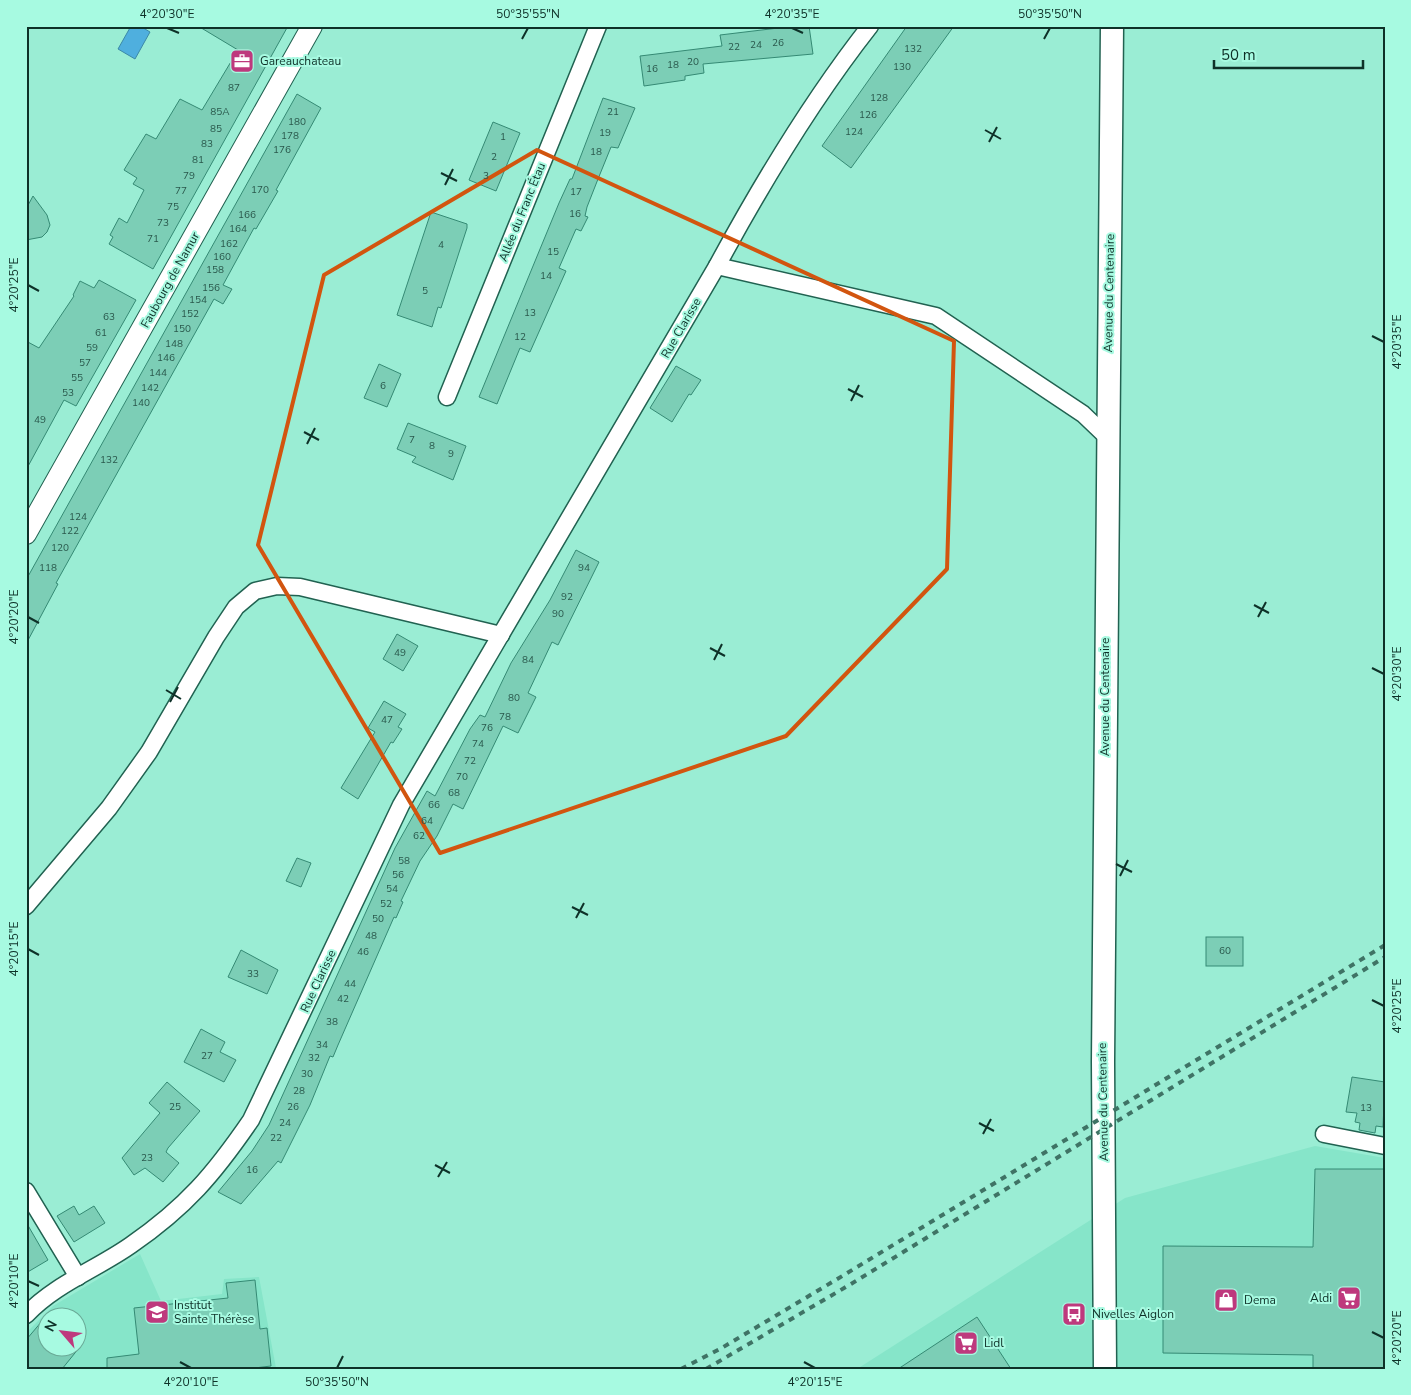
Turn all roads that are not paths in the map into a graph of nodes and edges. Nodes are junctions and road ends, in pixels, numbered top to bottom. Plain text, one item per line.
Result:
1 (312, 26) edge
2 (598, 26) edge
3 (870, 26) edge
4 (1112, 26) edge
5 (717, 266) junction
6 (447, 397) dead end
7 (1108, 437) junction
8 (26, 534) edge
9 (501, 635) junction
10 (26, 906) edge
11 (1324, 1134) dead end
12 (1385, 1146) edge
13 (26, 1191) edge
14 (78, 1276) junction
15 (26, 1314) edge
16 (1105, 1369) edge

1 - 8 street, Faubourg de Namur
2 - 6 street, Allée du Franc Étau
3 - 5 street, Rue Clarisse
4 - 7 main road, Avenue du Centenaire
5 - 7 street
5 - 9 street, Rue Clarisse
7 - 16 main road, Avenue du Centenaire
9 - 10 street
9 - 14 street, Rue Clarisse
11 - 12 street
13 - 14 street
14 - 15 street, Rue Clarisse

